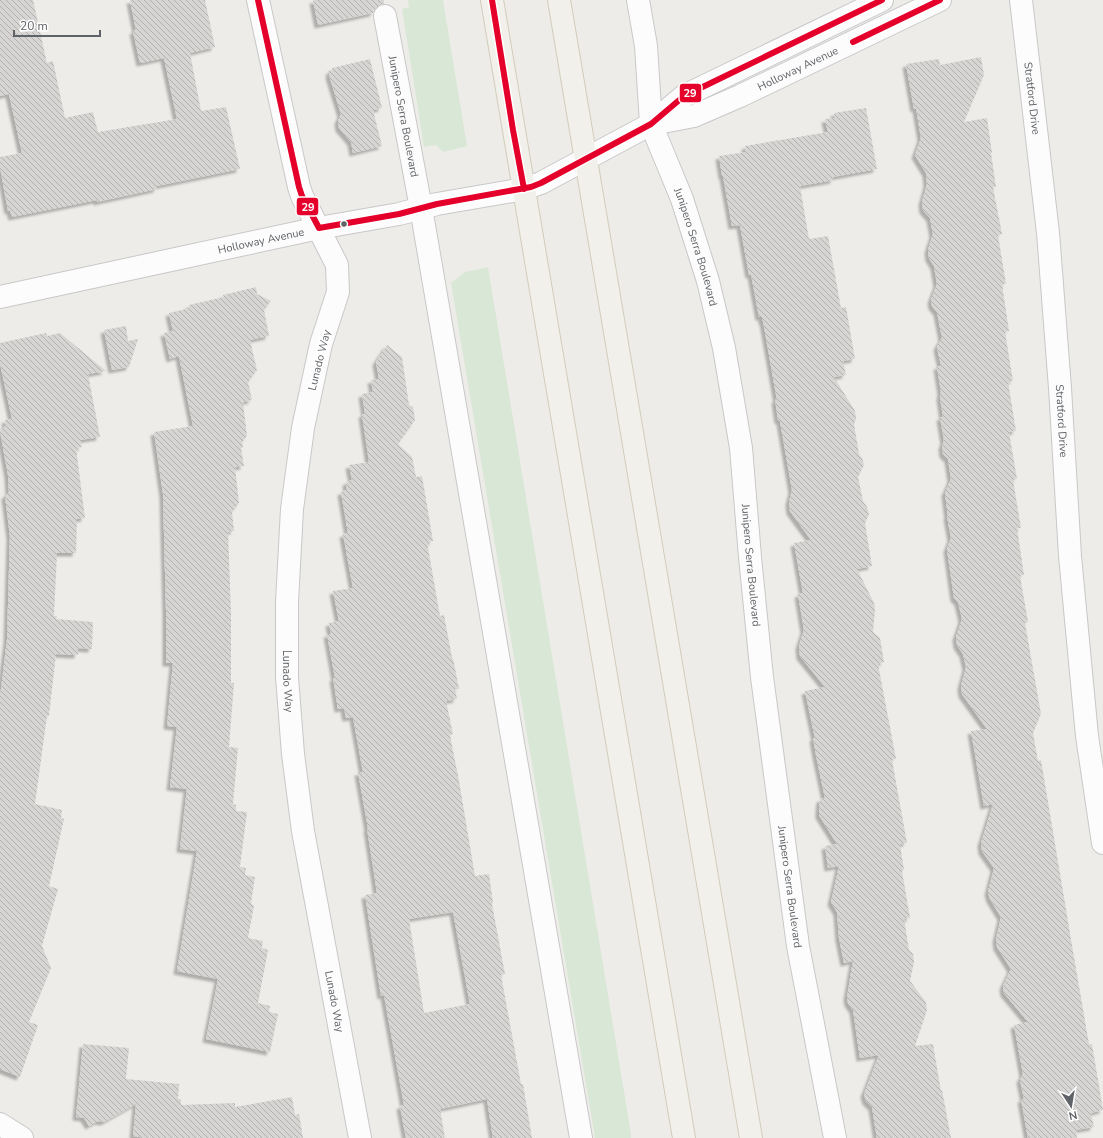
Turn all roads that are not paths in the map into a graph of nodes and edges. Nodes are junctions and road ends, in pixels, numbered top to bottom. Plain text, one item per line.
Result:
1 (258, 0) edge
2 (492, 0) edge
3 (559, 0) edge
4 (638, 0) edge
5 (882, 0) edge
6 (940, 0) edge
7 (1021, 0) edge
8 (385, 16) dead end
9 (651, 124) junction
10 (586, 159) junction
11 (524, 189) junction
12 (421, 208) junction
13 (319, 228) junction
14 (0, 297) edge
15 (1103, 843) edge
16 (0, 1124) edge
17 (22, 1138) edge
18 (360, 1138) edge
19 (581, 1138) edge
20 (684, 1138) edge
21 (751, 1138) edge
22 (835, 1138) edge

1 - 13 street, Lunado Way
2 - 11 main road
3 - 10 main road
4 - 9 street, Junipero Serra Boulevard
5 - 9 street, Holloway Avenue
6 - 9 street, Holloway Avenue
7 - 15 street, Stratford Drive
8 - 12 street, Junipero Serra Boulevard
9 - 10 street, Holloway Avenue
9 - 22 street, Junipero Serra Boulevard
10 - 11 street, Holloway Avenue
10 - 21 main road
11 - 12 street, Holloway Avenue
11 - 20 main road
12 - 13 street, Holloway Avenue
12 - 19 street, Junipero Serra Boulevard
13 - 14 street, Holloway Avenue
13 - 18 street, Lunado Way
16 - 17 street

